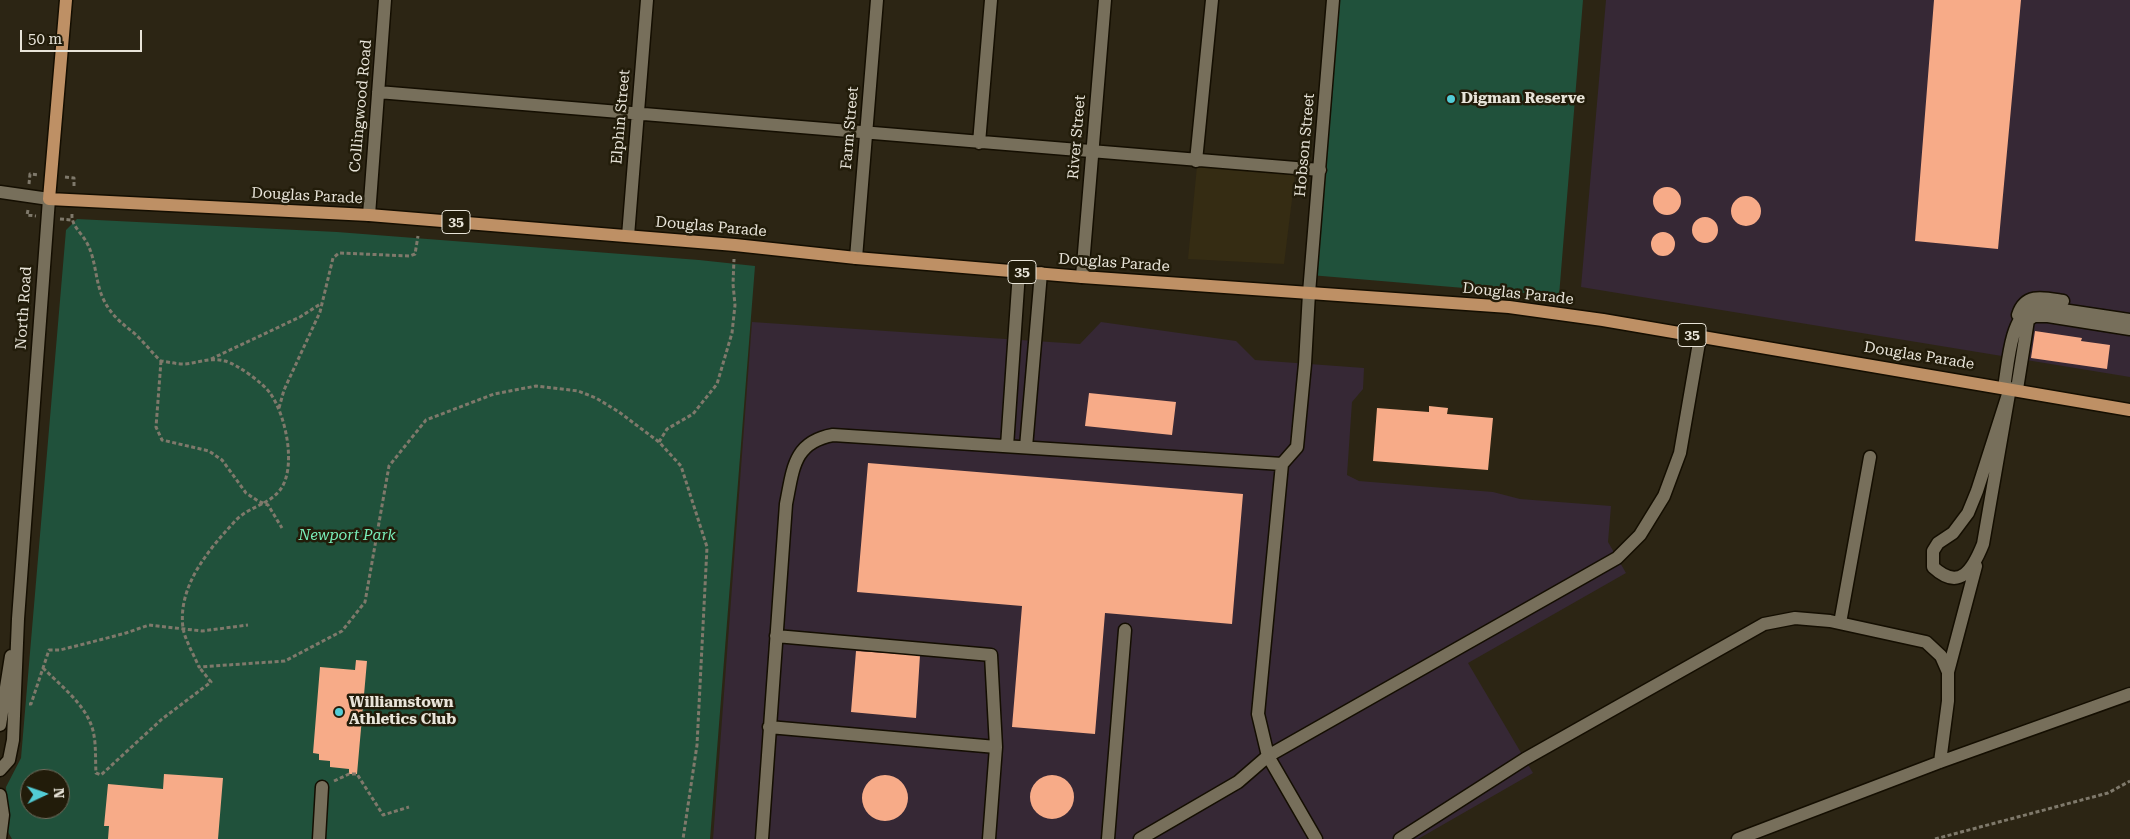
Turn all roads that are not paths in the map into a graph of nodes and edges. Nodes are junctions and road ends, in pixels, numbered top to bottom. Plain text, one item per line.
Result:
1 (66, 0) edge
2 (385, 0) edge
3 (647, 0) edge
4 (877, 0) edge
5 (991, 0) edge
6 (1105, 0) edge
7 (1212, 0) edge
8 (1333, 0) edge
9 (378, 92) junction
10 (638, 115) junction
11 (866, 133) junction
12 (979, 143) junction
13 (1092, 152) junction
14 (1196, 161) junction
15 (1320, 170) junction
16 (0, 192) edge
17 (49, 198) junction
18 (368, 215) junction
19 (628, 236) junction
20 (856, 258) junction
21 (1019, 272) junction
22 (1041, 273) junction
23 (1082, 277) junction
24 (1309, 293) junction
25 (2130, 311) edge
26 (2130, 320) edge
27 (2130, 329) edge
28 (2020, 332) junction
29 (1700, 337) junction
30 (2130, 337) edge
31 (2010, 388) junction
32 (2130, 410) edge
33 (1007, 446) junction
34 (1026, 447) junction
35 (1870, 457) dead end
36 (1282, 464) junction
37 (1982, 544) junction
38 (18, 619) junction
39 (1840, 623) junction
40 (1125, 630) dead end
41 (776, 636) junction
42 (1948, 672) junction
43 (2130, 694) edge
44 (0, 725) edge
45 (770, 726) junction
46 (996, 747) junction
47 (1268, 756) junction
48 (1940, 762) junction
49 (0, 770) edge
50 (322, 788) dead end
51 (0, 795) edge
52 (0, 839) edge
53 (318, 839) edge
54 (762, 839) edge
55 (989, 839) edge
56 (1108, 839) edge
57 (1140, 839) edge
58 (1316, 839) edge
59 (1400, 839) edge
60 (1738, 839) edge

1 - 17 main road, North Road
2 - 9 street, Collingwood Road
3 - 10 street, Elphin Street
4 - 11 street, Farm Street
5 - 12 street
6 - 13 street, River Street
7 - 14 street
8 - 15 street, Hobson Street
9 - 10 street
9 - 18 street, Collingwood Road
10 - 11 street
10 - 19 street, Elphin Street
11 - 12 street
11 - 20 street, Farm Street
12 - 13 street
13 - 14 street
13 - 23 street, River Street
14 - 15 street
15 - 24 street, Hobson Street
16 - 17 street, Douglas Parade / 35
17 - 18 main road, Douglas Parade / 35
17 - 38 street, North Road
18 - 19 main road, Douglas Parade / 35
19 - 20 main road, Douglas Parade / 35
20 - 21 main road, Douglas Parade / 35
21 - 22 main road, Douglas Parade / 35
21 - 33 street
22 - 23 main road, Douglas Parade / 35
22 - 34 street
23 - 24 main road, Douglas Parade / 35
24 - 29 main road, Douglas Parade / 35
24 - 36 street, Hobson Street
25 - 28 street
26 - 28 street
27 - 28 street
28 - 30 street
28 - 31 street
29 - 31 main road, Douglas Parade / 35
29 - 47 street
31 - 32 main road, Douglas Parade / 35
31 - 37 street
31 - 37 street
33 - 34 street
33 - 41 street
34 - 36 street
35 - 39 street
36 - 47 street
37 - 42 street
38 - 44 street, North Road
38 - 49 street, North Road
39 - 42 street
39 - 59 street
40 - 56 street
41 - 45 street
41 - 46 street
42 - 48 street
43 - 48 street
45 - 46 street
45 - 54 street
46 - 55 street
47 - 57 street
47 - 58 street
48 - 60 street
50 - 53 street
51 - 52 street

